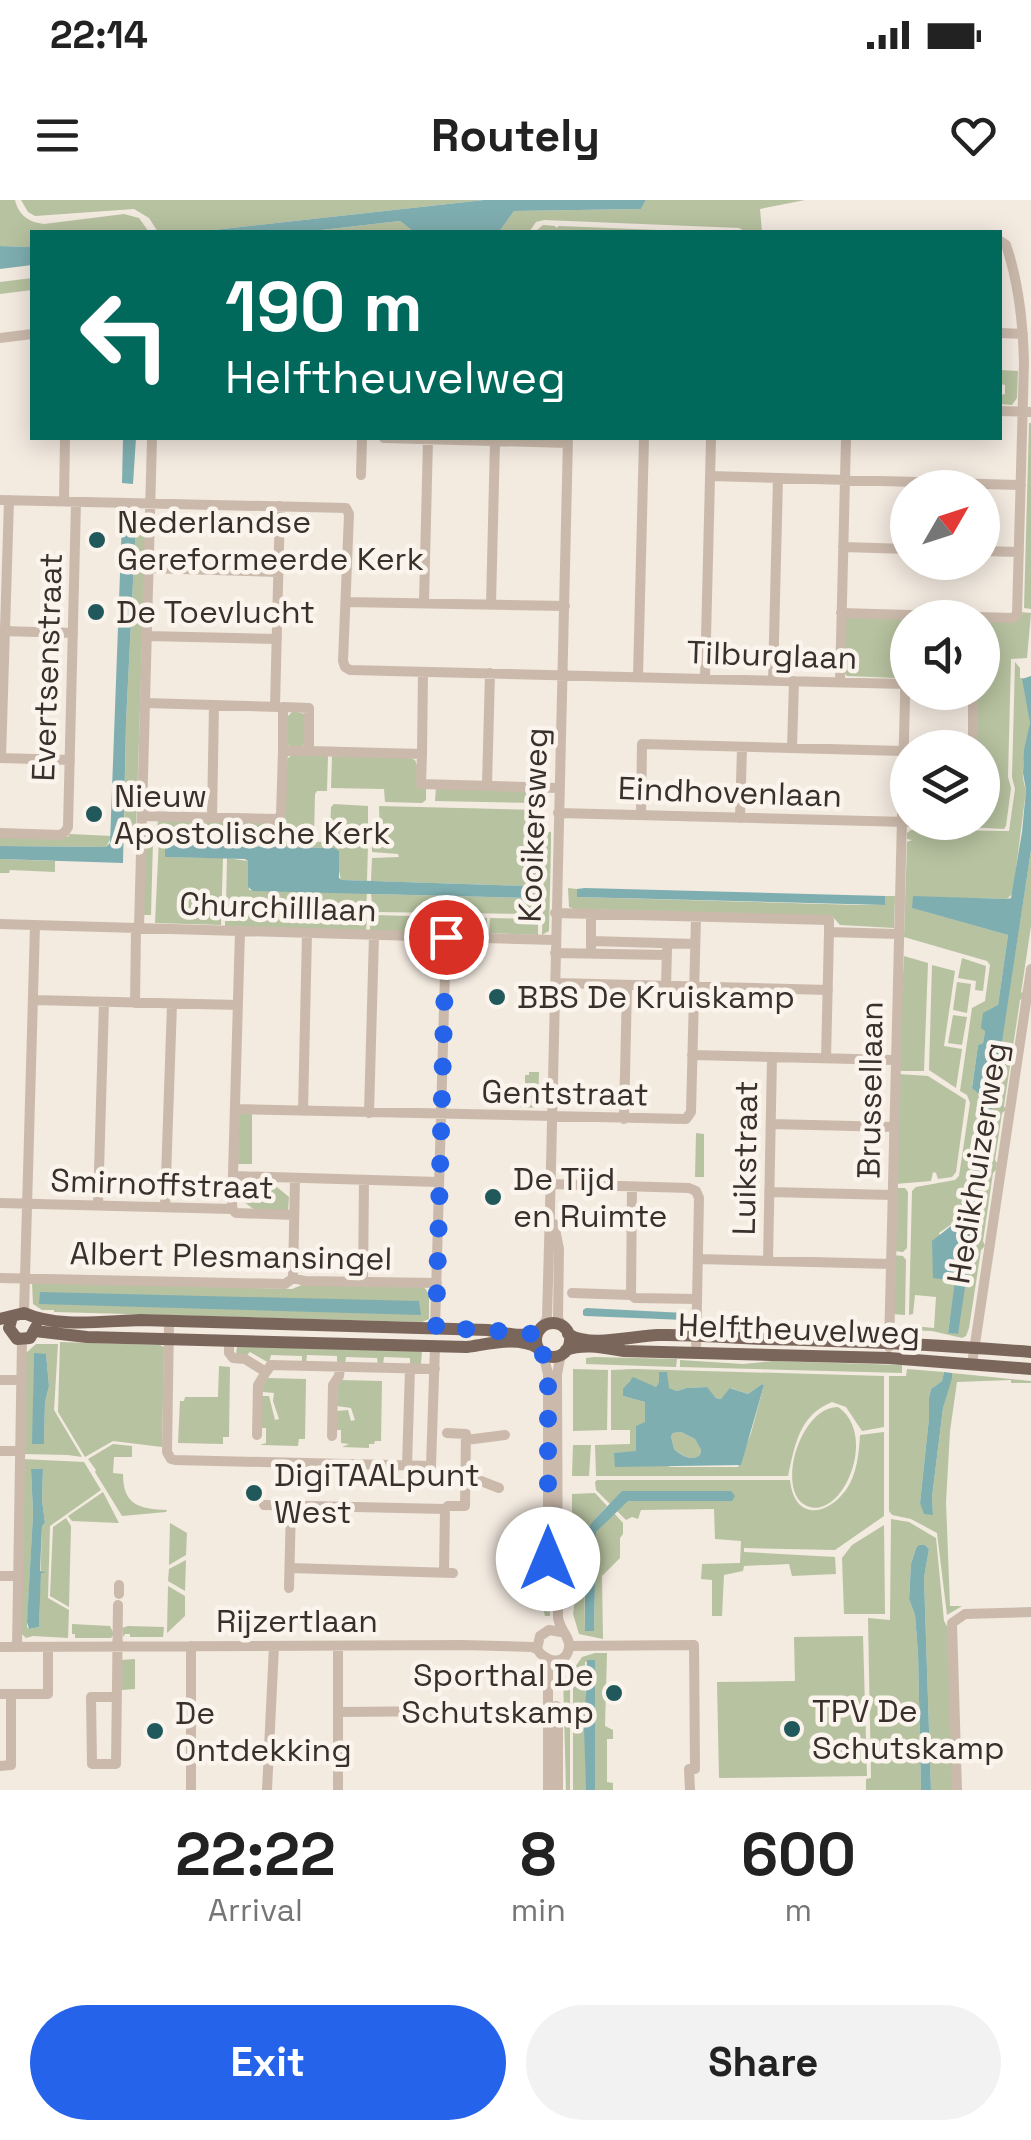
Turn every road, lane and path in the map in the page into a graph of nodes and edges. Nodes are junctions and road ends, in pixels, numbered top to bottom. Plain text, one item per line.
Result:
1 (1002, 243) edge
2 (1002, 333) edge
3 (30, 334) edge
4 (1023, 334) junction
5 (0, 338) edge
6 (1002, 411) edge
7 (1027, 412) edge
8 (66, 440) edge
9 (152, 440) edge
10 (362, 440) edge
11 (428, 440) edge
12 (462, 440) edge
13 (568, 440) edge
14 (644, 440) edge
15 (711, 440) edge
16 (846, 440) edge
17 (495, 441) junction
18 (361, 475) dead end
19 (710, 476) junction
20 (778, 478) junction
21 (844, 480) junction
22 (1021, 485) junction
23 (4, 500) edge
24 (70, 501) junction
25 (150, 504) junction
26 (280, 506) junction
27 (843, 547) junction
28 (890, 548) edge
29 (1000, 551) edge
30 (1020, 552) junction
31 (148, 568) junction
32 (279, 572) junction
33 (347, 602) junction
34 (424, 602) junction
35 (491, 604) junction
36 (565, 606) junction
37 (842, 613) junction
38 (890, 615) edge
39 (1000, 618) edge
40 (2, 631) edge
41 (73, 633) junction
42 (146, 636) junction
43 (277, 639) junction
44 (423, 672) junction
45 (490, 673) junction
46 (563, 674) junction
47 (638, 677) junction
48 (705, 678) junction
49 (773, 680) junction
50 (794, 681) junction
51 (840, 682) junction
52 (890, 684) edge
53 (145, 704) junction
54 (214, 706) junction
55 (279, 707) junction
56 (742, 747) junction
57 (792, 748) junction
58 (283, 750) junction
59 (890, 751) edge
60 (309, 752) junction
61 (422, 754) junction
62 (0, 758) edge
63 (70, 760) junction
64 (487, 786) junction
65 (559, 788) junction
66 (558, 812) junction
67 (640, 815) junction
68 (142, 816) junction
69 (212, 818) junction
70 (740, 818) junction
71 (890, 822) edge
72 (0, 833) edge
73 (903, 840) edge
74 (556, 913) junction
75 (591, 914) junction
76 (696, 917) junction
77 (0, 924) edge
78 (35, 925) junction
79 (138, 928) junction
80 (240, 931) junction
81 (829, 932) junction
82 (308, 933) junction
83 (898, 934) junction
84 (374, 935) junction
85 (446, 937) junction
86 (591, 940) junction
87 (695, 944) junction
88 (555, 946) junction
89 (667, 949) junction
90 (590, 954) junction
91 (1031, 968) edge
92 (555, 983) junction
93 (627, 985) junction
94 (666, 986) junction
95 (694, 986) junction
96 (828, 990) junction
97 (33, 1000) junction
98 (104, 1002) junction
99 (136, 1003) junction
100 (172, 1004) junction
101 (238, 1005) junction
102 (1027, 1032) edge
103 (692, 1054) junction
104 (772, 1056) junction
105 (826, 1058) junction
106 (896, 1060) junction
107 (235, 1109) junction
108 (303, 1111) junction
109 (369, 1113) junction
110 (441, 1115) junction
111 (552, 1117) junction
112 (624, 1119) junction
113 (771, 1124) junction
114 (894, 1128) junction
115 (233, 1176) junction
116 (295, 1178) junction
117 (364, 1180) junction
118 (439, 1182) junction
119 (550, 1184) junction
120 (632, 1187) junction
121 (769, 1192) junction
122 (892, 1195) junction
123 (0, 1203) edge
124 (27, 1204) junction
125 (98, 1204) junction
126 (165, 1206) junction
127 (232, 1209) junction
128 (550, 1209) junction
129 (294, 1214) junction
130 (698, 1259) junction
131 (768, 1260) junction
132 (891, 1264) junction
133 (0, 1278) edge
134 (25, 1278) junction
135 (293, 1278) junction
136 (363, 1281) junction
137 (436, 1283) junction
138 (572, 1293) dead end
139 (631, 1295) junction
140 (697, 1300) junction
141 (16, 1322) edge
142 (170, 1322) junction
143 (436, 1328) junction
144 (541, 1329) junction
145 (565, 1330) junction
146 (696, 1336) junction
147 (170, 1339) junction
148 (22, 1340) joint
149 (229, 1340) junction
150 (889, 1342) junction
151 (435, 1346) junction
152 (974, 1348) junction
153 (540, 1351) junction
154 (564, 1352) junction
155 (1031, 1352) edge
156 (696, 1353) junction
157 (889, 1358) junction
158 (972, 1364) junction
159 (340, 1367) junction
160 (410, 1368) junction
161 (435, 1369) junction
162 (1031, 1369) edge
163 (266, 1372) junction
164 (0, 1380) edge
165 (21, 1380) junction
166 (447, 1433) dead end
167 (505, 1434) dead end
168 (257, 1435) dead end
169 (332, 1436) dead end
170 (466, 1440) junction
171 (0, 1451) edge
172 (19, 1451) junction
173 (406, 1466) junction
174 (465, 1481) junction
175 (499, 1488) dead end
176 (264, 1504) dead end
177 (291, 1506) junction
178 (446, 1508) junction
179 (290, 1568) junction
180 (0, 1576) edge
181 (16, 1576) junction
182 (290, 1588) dead end
183 (119, 1595) dead end
184 (1031, 1612) edge
185 (555, 1631) junction
186 (538, 1644) junction
187 (117, 1646) junction
188 (191, 1646) junction
189 (274, 1646) junction
190 (338, 1646) junction
191 (569, 1646) junction
192 (0, 1647) edge
193 (17, 1647) junction
194 (48, 1647) junction
195 (551, 1660) junction
196 (5, 1694) edge
197 (116, 1697) junction
198 (552, 1710) junction
199 (338, 1712) junction
200 (0, 1766) edge
201 (192, 1790) edge
202 (267, 1790) edge
203 (338, 1790) edge
204 (548, 1790) edge
205 (558, 1790) edge
206 (690, 1790) edge
207 (957, 1790) edge

1 - 4 street
2 - 4 street
3 - 5 street
4 - 7 street
6 - 7 street
7 - 22 street
8 - 24 street, Evertsenstraat
9 - 25 street
10 - 18 street
11 - 34 street
12 - 17 street
13 - 17 street
13 - 36 street, Kooikersweg
14 - 47 street
15 - 19 street
16 - 21 street
17 - 35 street
19 - 20 street
19 - 48 street
20 - 21 street
20 - 49 street
21 - 22 street
21 - 27 street
22 - 30 street
23 - 24 street
23 - 40 street
24 - 25 street
24 - 41 street, Evertsenstraat
25 - 26 street
25 - 31 street
26 - 32 street
26 - 33 street
27 - 28 street
27 - 37 street
29 - 30 street
30 - 39 street
31 - 32 street
31 - 42 street
32 - 43 street
33 - 34 street
33 - 44 street, Tilburglaan
34 - 35 street
35 - 36 street
36 - 46 street, Kooikersweg
37 - 38 street
37 - 51 street
40 - 41 street
40 - 62 street
41 - 63 street, Evertsenstraat
42 - 43 street
42 - 53 street
43 - 55 street
44 - 45 street, Tilburglaan
44 - 61 street
45 - 46 street, Tilburglaan
45 - 64 street
46 - 47 street, Tilburglaan
46 - 65 street, Kooikersweg
47 - 48 street, Tilburglaan
48 - 49 street, Tilburglaan
49 - 50 street, Tilburglaan
50 - 51 street, Tilburglaan
50 - 57 street
51 - 52 street, Tilburglaan
53 - 54 street
53 - 68 street
54 - 55 street
54 - 69 street
55 - 58 street
55 - 60 street
56 - 57 street
56 - 67 street
56 - 70 street
57 - 59 street
58 - 60 street
58 - 69 street
60 - 61 street
61 - 64 street
62 - 63 street
63 - 72 street, Evertsenstraat
64 - 65 street
65 - 66 street, Kooikersweg
66 - 67 street, Eindhovenlaan
66 - 74 street, Kooikersweg
67 - 70 street, Eindhovenlaan
68 - 69 street
68 - 79 street
70 - 71 street, Eindhovenlaan
73 - 83 street, Brussellaan
74 - 75 street
74 - 88 street, Kooikersweg
75 - 76 street
75 - 86 street
76 - 81 street
76 - 87 street
77 - 78 street, Churchilllaan
78 - 79 street, Churchilllaan
78 - 97 street
79 - 80 street, Churchilllaan
79 - 99 street
80 - 82 street, Churchilllaan
80 - 101 street
81 - 83 street
81 - 96 street
82 - 84 street, Churchilllaan
82 - 108 street
83 - 106 street, Brussellaan
84 - 85 street, Churchilllaan
84 - 109 street
85 - 88 street, Churchilllaan
85 - 110 street
86 - 89 street
86 - 90 street
87 - 89 street
87 - 95 street
88 - 90 street, Churchilllaan
88 - 92 street, Kooikersweg
89 - 90 street, Churchilllaan
89 - 94 street
91 - 102 street, Hedikhuizerweg
92 - 93 street
92 - 111 street, Kooikersweg
93 - 94 street
93 - 112 street
94 - 95 street
95 - 96 street
95 - 103 street
96 - 105 street
97 - 98 street
97 - 124 street
98 - 99 street
98 - 125 street
99 - 100 street
100 - 101 street
100 - 126 street
101 - 107 street
102 - 152 street, Hedikhuizerweg
103 - 104 street
103 - 112 street, Gentstraat
104 - 105 street
104 - 113 street, Luikstraat
105 - 106 street
106 - 114 street, Brussellaan
107 - 108 street, Gentstraat
107 - 115 street
108 - 109 street, Gentstraat
109 - 110 street, Gentstraat
110 - 111 street, Gentstraat
110 - 118 street
111 - 112 street, Gentstraat
111 - 119 street, Kooikersweg
113 - 114 street
113 - 121 street, Luikstraat
114 - 122 street, Brussellaan
115 - 116 street
115 - 127 street
116 - 117 street
116 - 129 street
117 - 118 street
117 - 136 street
118 - 137 street
119 - 120 street
119 - 128 street, Kooikersweg
120 - 130 street
120 - 139 street
121 - 122 street
121 - 131 street, Luikstraat
122 - 132 street, Brussellaan
123 - 124 street, Smirnoffstraat
124 - 125 street, Smirnoffstraat
124 - 134 street
125 - 126 street, Smirnoffstraat
126 - 127 street, Smirnoffstraat
127 - 129 street, Smirnoffstraat
128 - 144 street, Kooikersweg
128 - 145 street, Kooikersweg
129 - 135 street
130 - 131 street
130 - 140 street
131 - 132 street
132 - 150 street, Brussellaan
133 - 134 street, Albert Plesmansingel
134 - 135 street, Albert Plesmansingel
134 - 141 street
135 - 136 street, Albert Plesmansingel
136 - 137 street, Albert Plesmansingel
137 - 143 street
138 - 139 street
139 - 140 street
140 - 146 street
141 - 142 main road
141 - 147 main road
141 - 148 main road
142 - 143 main road
142 - 147 street
143 - 144 main road
143 - 151 main road
144 - 145 main road
144 - 153 main road
145 - 146 main road, Helftheuvelweg
145 - 154 main road
146 - 150 main road, Helftheuvelweg
146 - 156 street
147 - 149 main road
147 - 173 street
148 - 165 street
149 - 151 main road
149 - 163 street
150 - 152 main road, Helftheuvelweg
150 - 157 street, Brussellaan
151 - 153 main road
151 - 161 street
152 - 155 main road, Helftheuvelweg
152 - 158 street, Hedikhuizerweg
153 - 154 main road
153 - 185 street
154 - 156 main road, Helftheuvelweg
154 - 185 street
156 - 157 main road, Helftheuvelweg
157 - 158 main road, Helftheuvelweg
158 - 162 main road, Helftheuvelweg
159 - 160 street
159 - 163 street
159 - 169 street
160 - 161 street
160 - 173 street
161 - 173 street
163 - 168 street
164 - 165 street
165 - 172 street
166 - 170 street
167 - 170 street
170 - 174 street
171 - 172 street
172 - 181 street
174 - 175 street
174 - 178 street
176 - 177 street
177 - 178 street
177 - 179 street
178 - 179 street
179 - 182 street
180 - 181 street
181 - 193 street
183 - 187 street
184 - 207 street
185 - 186 street
185 - 191 street
186 - 190 street, Rijzertlaan
186 - 195 street
187 - 188 street, Rijzertlaan
187 - 194 street, Rijzertlaan
187 - 197 street
188 - 189 street, Rijzertlaan
188 - 201 street
189 - 190 street, Rijzertlaan
189 - 202 street
190 - 199 street
191 - 195 street
191 - 206 street
192 - 193 street, Rijzertlaan
193 - 194 street, Rijzertlaan
194 - 196 street
195 - 198 street
196 - 200 street
197 - 197 street
198 - 199 street
198 - 204 street
198 - 205 street
199 - 203 street

